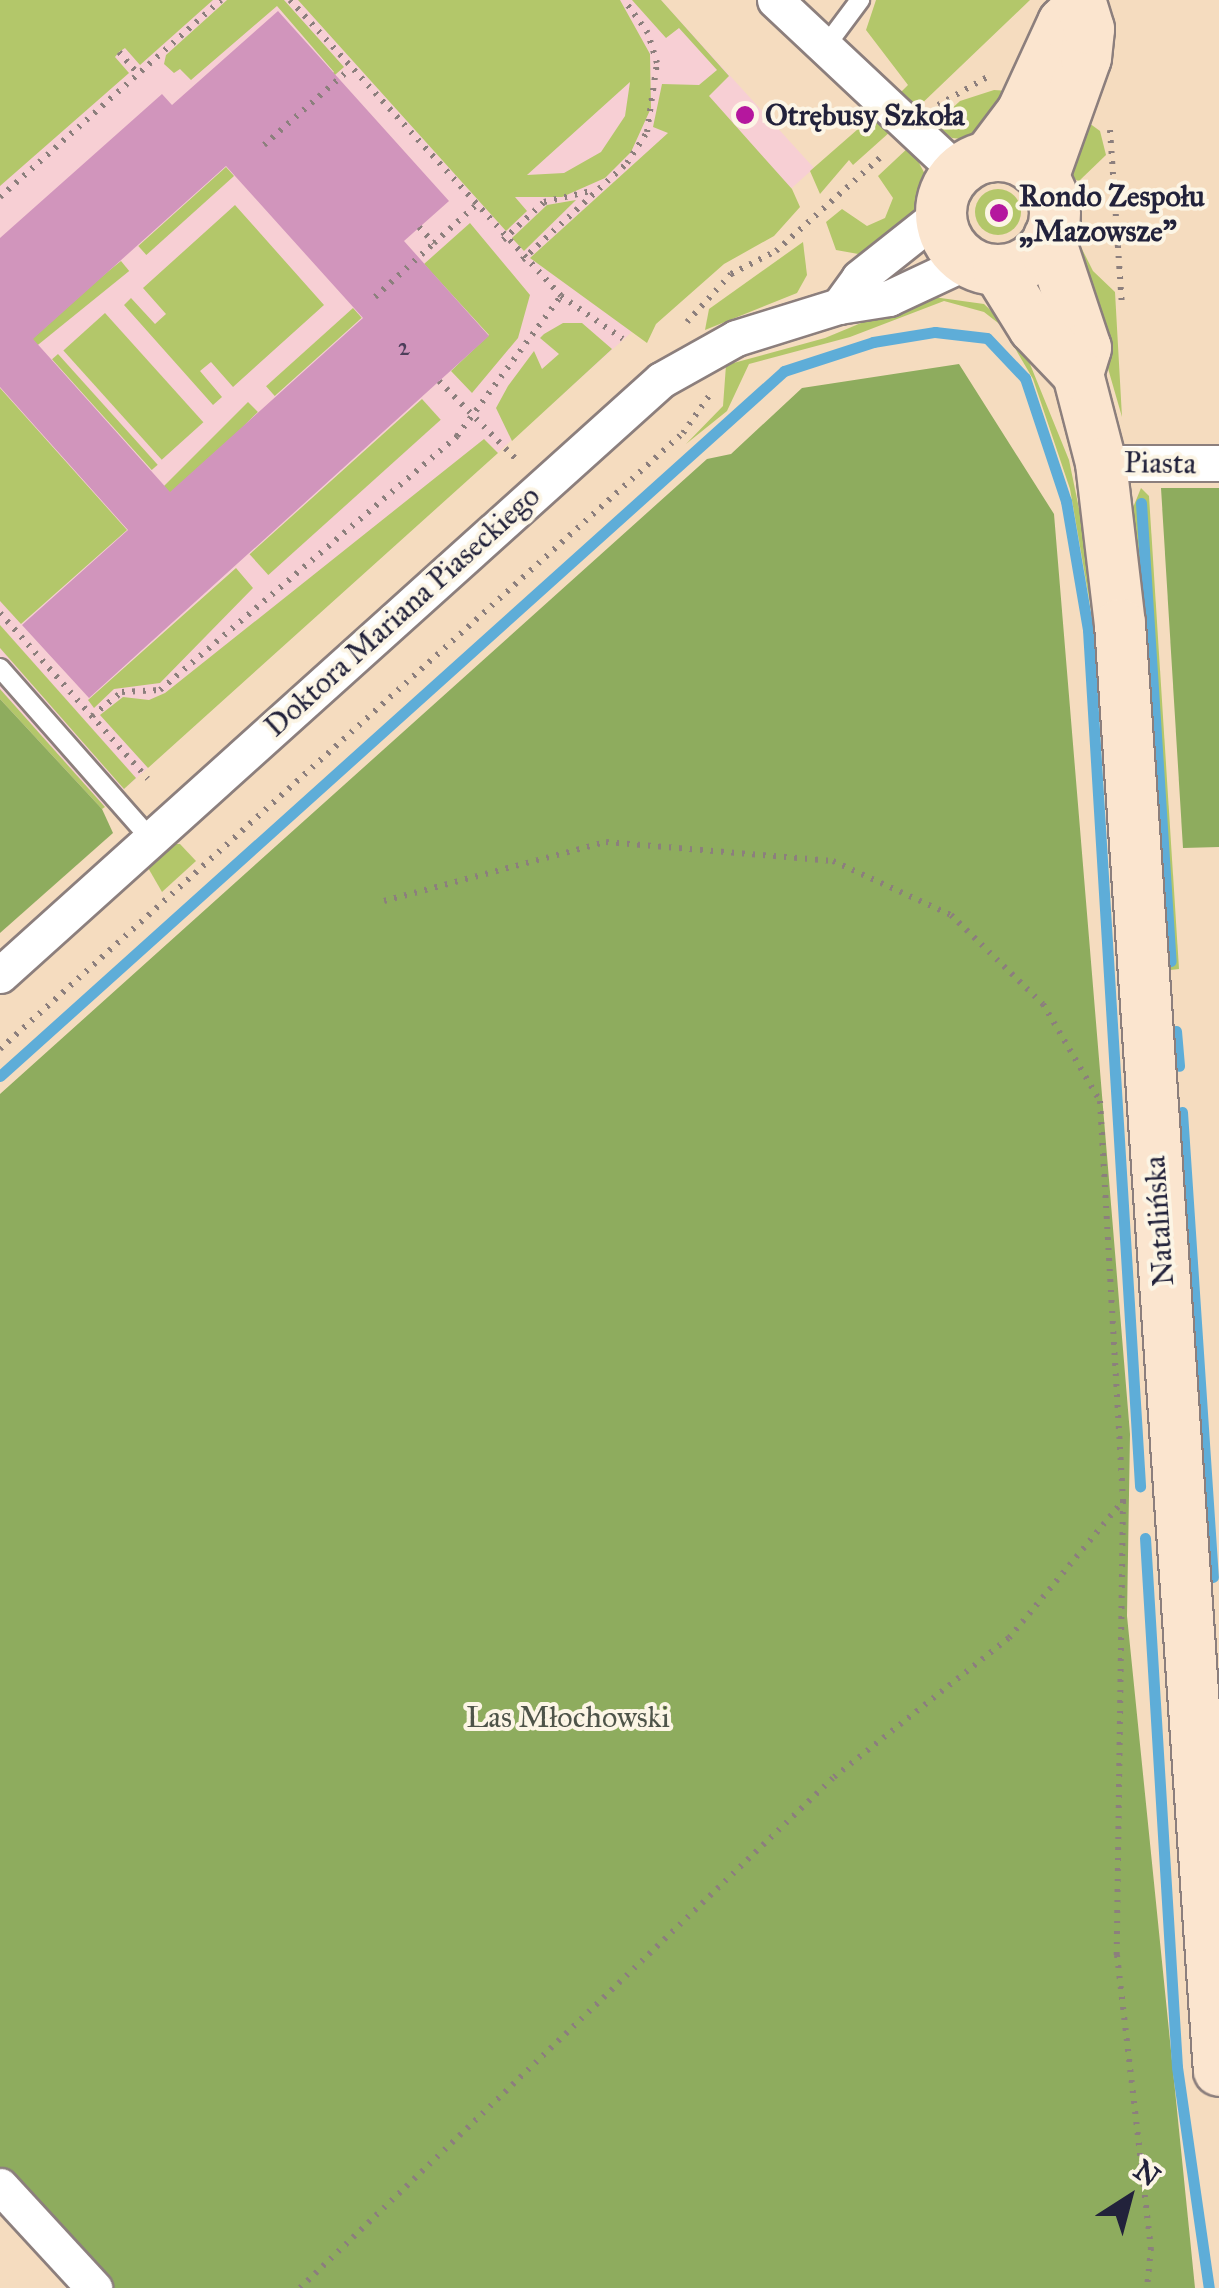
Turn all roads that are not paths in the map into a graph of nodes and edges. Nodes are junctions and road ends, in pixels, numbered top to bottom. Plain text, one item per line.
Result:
1 (775, 0) edge
2 (860, 0) edge
3 (1079, 4) edge
4 (825, 47) junction
5 (1043, 178) junction
6 (962, 181) junction
7 (1050, 237) junction
8 (983, 266) junction
9 (839, 306) junction
10 (1078, 374) junction
11 (1101, 463) junction
12 (1219, 463) edge
13 (0, 668) edge
14 (152, 839) junction
15 (0, 974) edge
16 (1203, 1645) edge
17 (1219, 2071) edge
18 (0, 2186) edge
19 (94, 2288) edge

1 - 4 street
2 - 4 lane
3 - 5 main road
3 - 6 main road
4 - 6 street
5 - 6 main road
5 - 7 main road
6 - 8 main road
6 - 9 street
7 - 8 main road
7 - 10 main road, Natalińska
8 - 9 street, Doktora Mariana Piaseckiego
8 - 10 main road, Natalińska
9 - 14 street, Doktora Mariana Piaseckiego
10 - 11 main road, Natalińska
11 - 12 street, Piasta
11 - 16 main road, Natalińska
13 - 14 lane
14 - 15 street, Doktora Mariana Piaseckiego
16 - 17 main road, Natalińska
18 - 19 street

